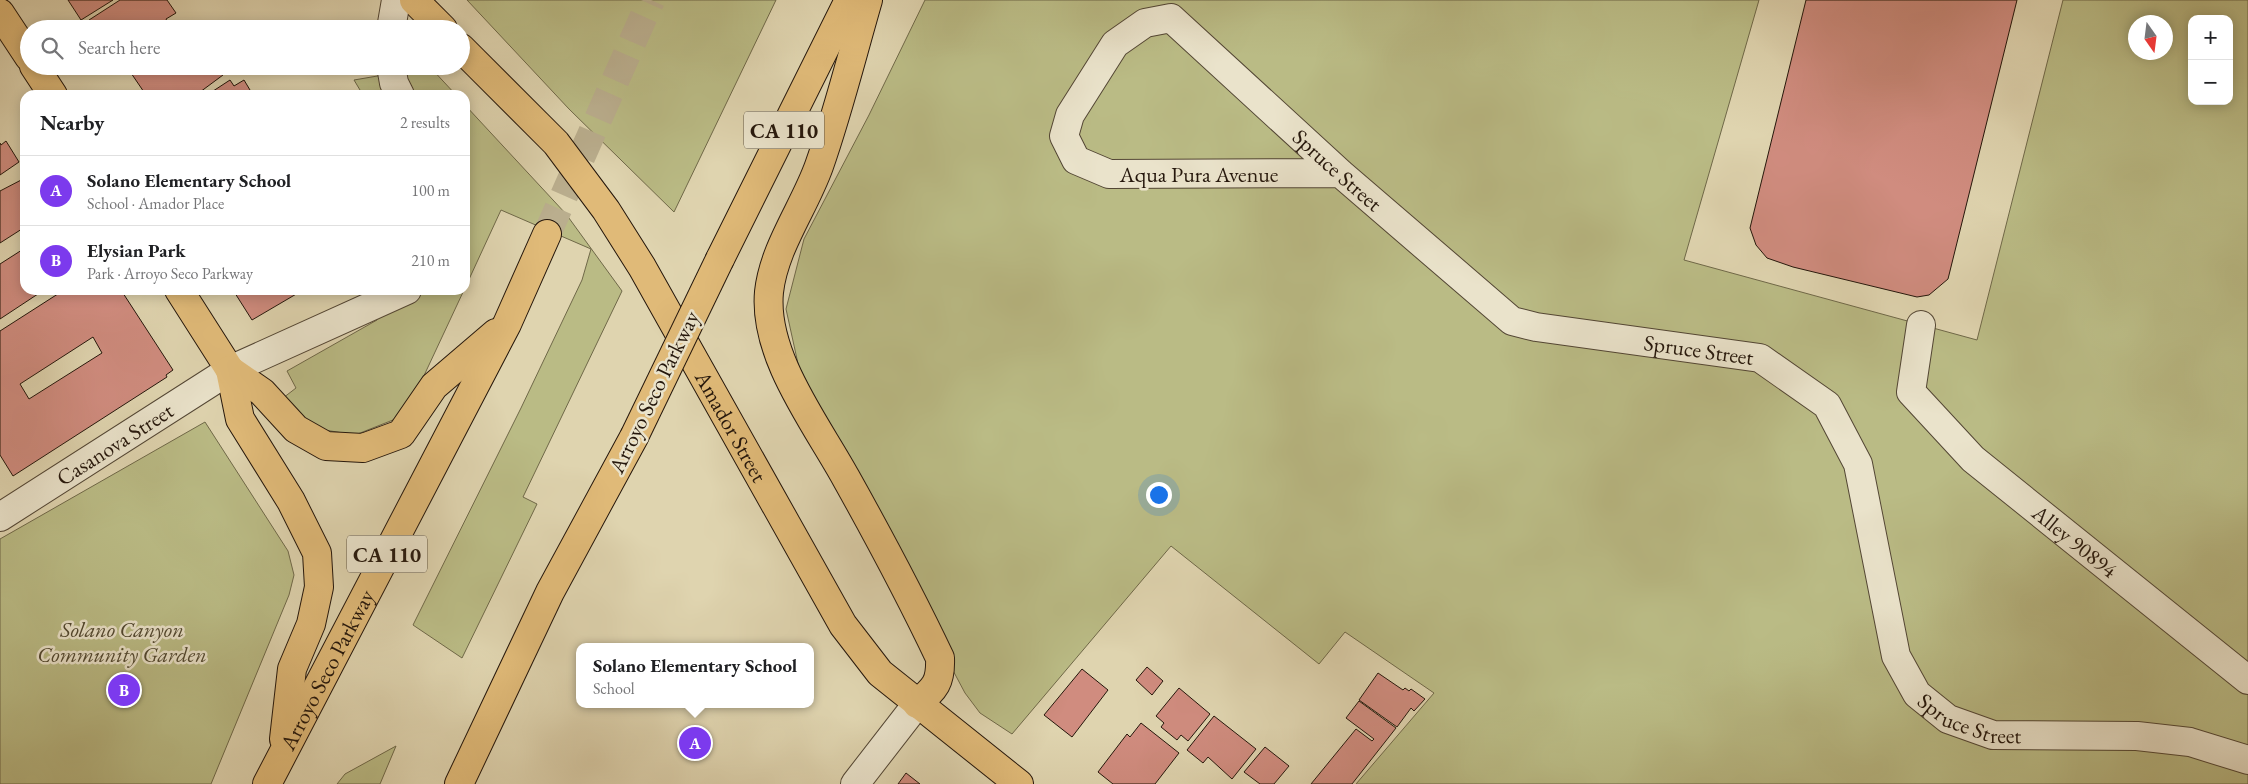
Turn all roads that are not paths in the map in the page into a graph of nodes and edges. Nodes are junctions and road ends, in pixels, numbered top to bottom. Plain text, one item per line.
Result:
1 (396, 0) edge
2 (414, 0) edge
3 (849, 0) edge
4 (868, 0) edge
5 (0, 13) edge
6 (1171, 18) joint
7 (393, 20) edge
8 (434, 20) edge
9 (20, 43) edge
10 (470, 57) edge
11 (40, 75) edge
12 (393, 75) edge
13 (50, 90) edge
14 (398, 90) edge
15 (1340, 173) junction
16 (547, 234) tunnel mouth
17 (182, 295) edge
18 (396, 295) edge
19 (507, 324) junction
20 (1921, 325) dead end
21 (230, 370) junction
22 (0, 517) edge
23 (2248, 680) edge
24 (917, 704) junction
25 (283, 754) junction
26 (2248, 760) edge
27 (267, 784) edge
28 (459, 784) edge
29 (855, 784) edge
30 (1018, 784) edge

1 - 7 street
2 - 8 main road
3 - 28 main road, Arroyo Seco Parkway / CA 110, bridge
4 - 24 main road
5 - 9 main road
6 - 15 street, Spruce Street
6 - 15 street, Aqua Pura Avenue
10 - 24 main road, Amador Street
11 - 13 main road
12 - 14 street
15 - 26 street, Spruce Street
16 - 19 main road, Arroyo Seco Parkway / CA 110
17 - 21 main road
18 - 21 street, Casanova Street
19 - 21 main road
19 - 25 main road, Arroyo Seco Parkway / CA 110
20 - 23 street, Alley 90894
21 - 22 street, Casanova Street
21 - 25 main road
24 - 29 street
24 - 30 main road, Amador Street
25 - 27 main road, Arroyo Seco Parkway / CA 110

